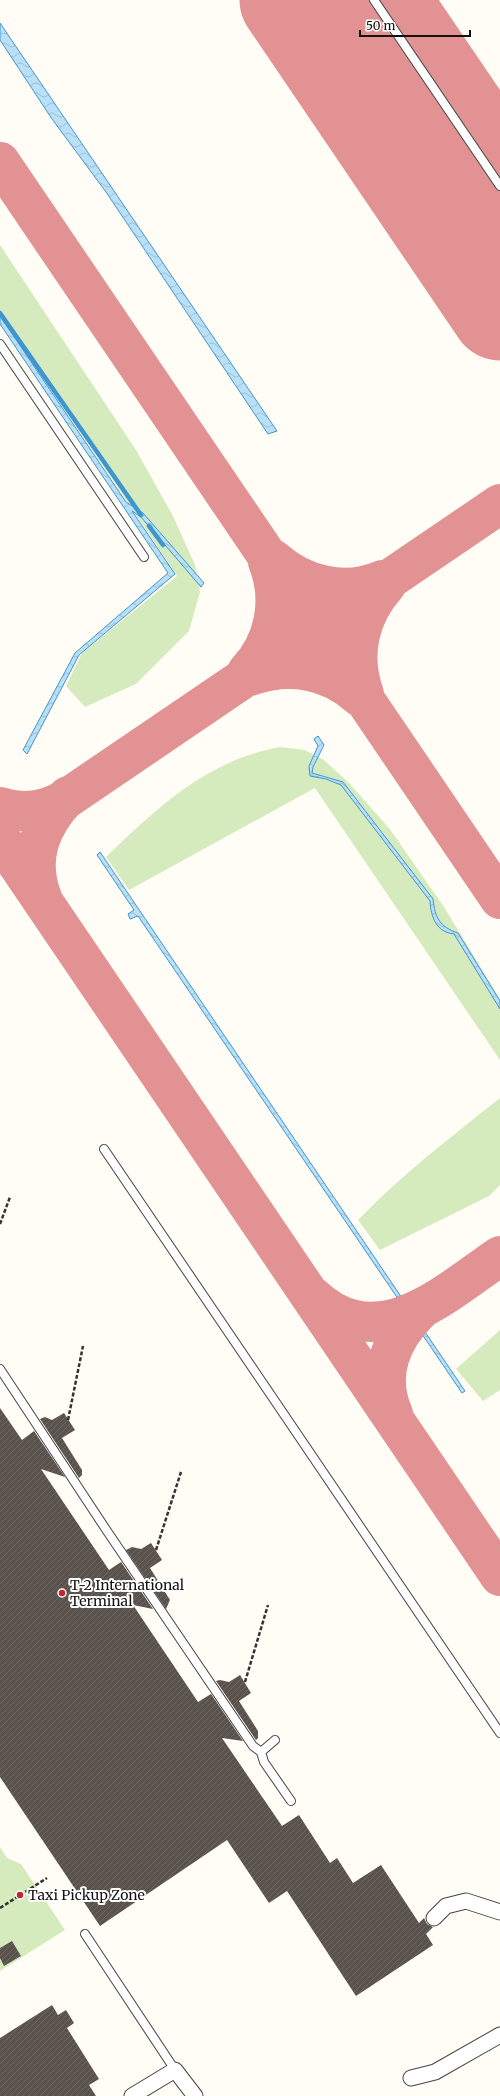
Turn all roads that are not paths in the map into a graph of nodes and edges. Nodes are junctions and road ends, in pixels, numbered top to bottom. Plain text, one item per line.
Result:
1 (374, 0) edge
2 (500, 186) edge
3 (0, 344) edge
4 (144, 557) dead end
5 (104, 1149) dead end
6 (0, 1369) edge
7 (500, 1733) edge
8 (275, 1740) dead end
9 (261, 1752) junction
10 (291, 1801) dead end
11 (500, 1912) edge
12 (434, 1918) dead end
13 (85, 1934) dead end
14 (500, 2035) edge
15 (175, 2070) junction
16 (411, 2078) dead end
17 (132, 2096) edge
18 (195, 2096) edge

1 - 2 lane
3 - 4 lane
5 - 7 lane
6 - 9 lane
8 - 9 lane
9 - 10 lane
11 - 12 street
13 - 15 lane
14 - 16 street
15 - 17 street
15 - 18 street

